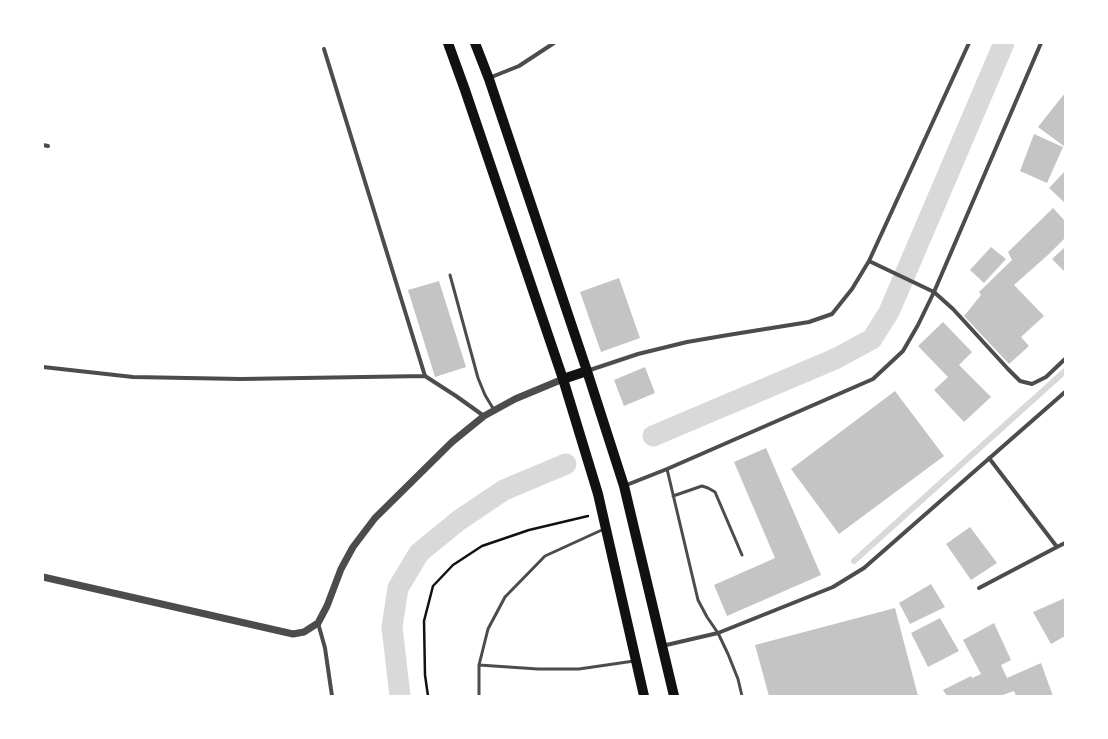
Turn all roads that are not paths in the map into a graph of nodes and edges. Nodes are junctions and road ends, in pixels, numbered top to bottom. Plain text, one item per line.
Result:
1 (448, 43) edge
2 (475, 43) edge
3 (554, 43) edge
4 (970, 43) edge
5 (1041, 43) edge
6 (324, 49) dead end
7 (489, 79) junction
8 (43, 146) edge
9 (48, 146) dead end
10 (869, 261) junction
11 (450, 275) dead end
12 (934, 292) junction
13 (1065, 359) edge
14 (43, 367) edge
15 (587, 371) junction
16 (425, 376) junction
17 (563, 379) junction
18 (1065, 392) edge
19 (494, 410) junction
20 (484, 416) junction
21 (989, 458) junction
22 (667, 469) junction
23 (624, 486) junction
24 (673, 496) junction
25 (606, 528) junction
26 (1065, 543) edge
27 (1057, 547) junction
28 (742, 556) dead end
29 (43, 577) edge
30 (979, 588) dead end
31 (318, 623) junction
32 (718, 633) junction
33 (662, 646) junction
34 (635, 661) junction
35 (479, 665) junction
36 (332, 696) edge
37 (480, 696) edge
38 (644, 696) edge
39 (674, 696) edge
40 (742, 696) edge

1 - 17 main road
2 - 7 main road
3 - 7 street
4 - 10 street
5 - 12 street
6 - 16 street
7 - 15 main road
8 - 9 street
10 - 12 street
10 - 15 street
11 - 19 lane
12 - 13 street
12 - 22 street
14 - 16 street
15 - 17 main road
15 - 23 main road
16 - 20 street
17 - 19 street
17 - 25 main road
18 - 21 street
19 - 20 street
20 - 31 street
21 - 27 street
21 - 32 street
22 - 23 street
22 - 24 lane
23 - 33 main road
24 - 28 lane
24 - 32 lane
25 - 34 main road
25 - 35 lane
26 - 27 street
27 - 30 street
29 - 31 street
31 - 36 street
32 - 33 street
32 - 40 lane
33 - 39 main road
34 - 35 lane
34 - 38 main road
35 - 37 lane

